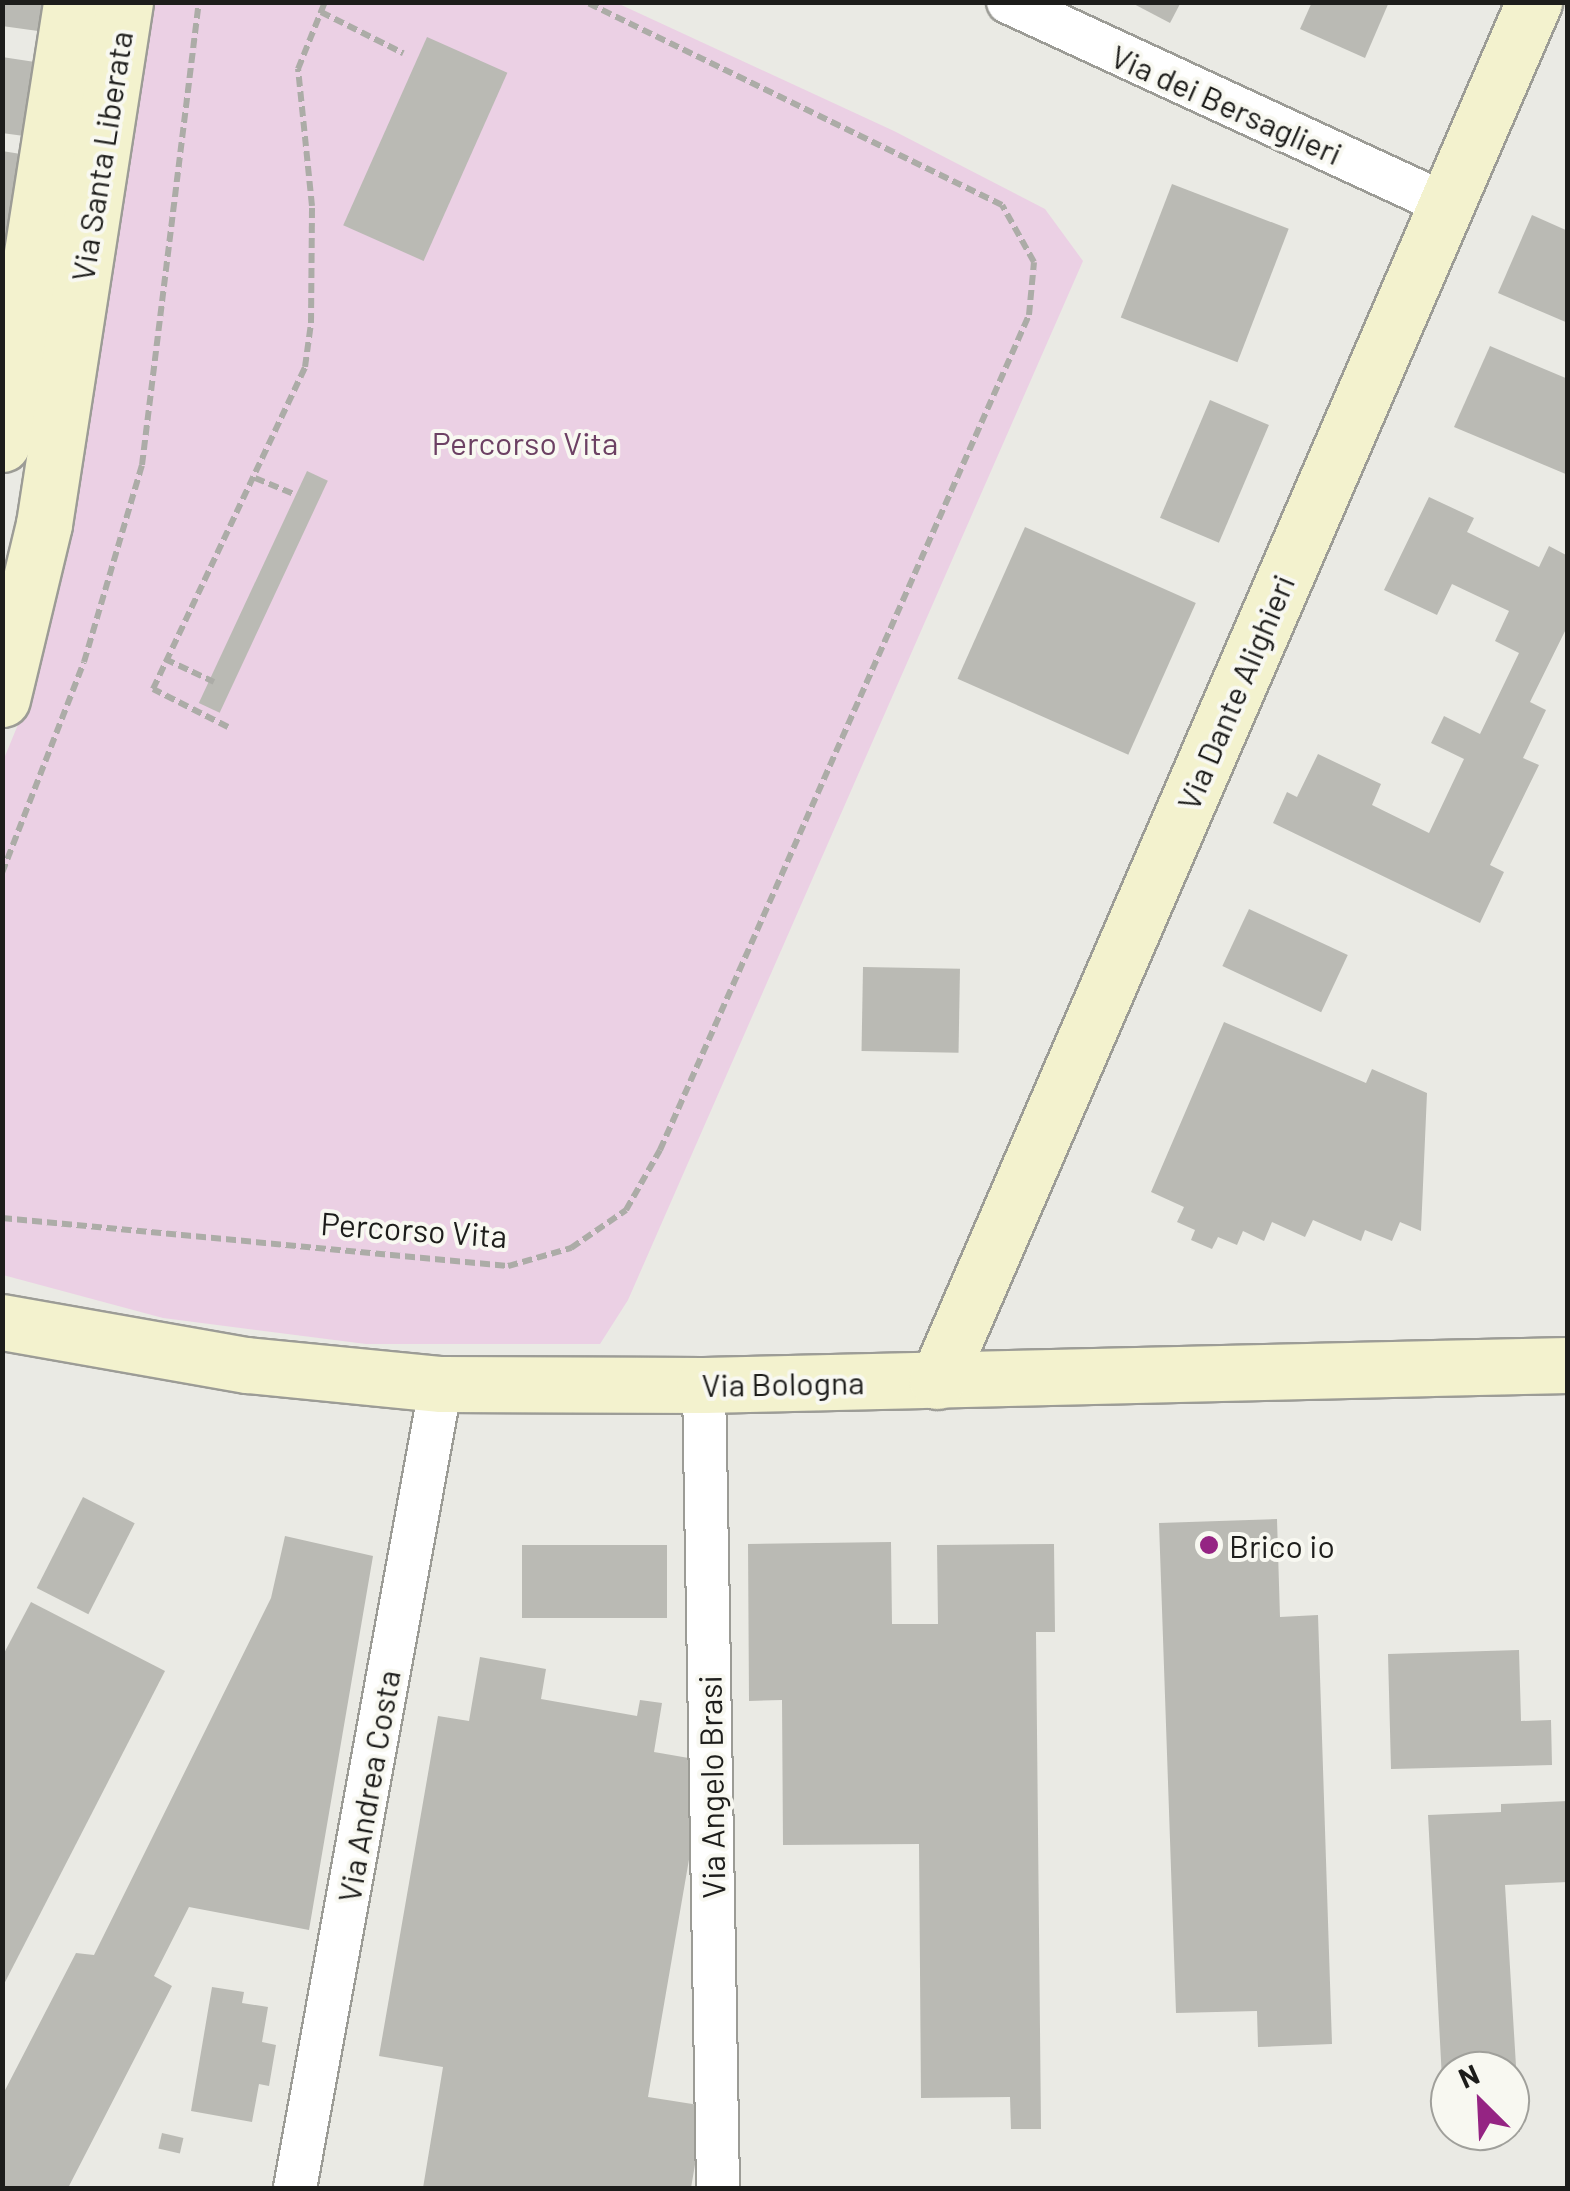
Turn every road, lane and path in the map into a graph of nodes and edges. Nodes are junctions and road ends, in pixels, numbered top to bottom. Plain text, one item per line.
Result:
1 (71, 2) edge
2 (126, 2) edge
3 (199, 2) edge
4 (325, 2) edge
5 (586, 2) edge
6 (1534, 2) edge
7 (1008, 4) edge
8 (601, 6) edge
9 (321, 12) junction
10 (403, 53) dead end
11 (1446, 204) junction
12 (14, 307) edge
13 (78, 310) junction
14 (2, 444) edge
15 (255, 478) junction
16 (296, 495) dead end
17 (166, 660) junction
18 (214, 682) dead end
19 (2, 699) edge
20 (228, 727) dead end
21 (2, 873) edge
22 (2, 1218) edge
23 (2, 1322) edge
24 (1568, 1365) edge
25 (937, 1380) junction
26 (441, 1384) junction
27 (704, 1385) junction
28 (295, 2188) edge
29 (718, 2188) edge

1 - 12 street, Via Santa Liberata
2 - 13 street, Via Santa Liberata
3 - 21 path
4 - 9 path
5 - 8 path, Percorso Vita
6 - 11 street, Via Dante Alighieri
7 - 11 street, Via dei Bersaglieri
8 - 22 path, Percorso Vita
9 - 10 path
9 - 15 path
11 - 25 street, Via Dante Alighieri
12 - 13 street, Via Santa Liberata
12 - 14 street, Via Santa Liberata
13 - 19 street, Via Santa Liberata
15 - 16 path
15 - 17 path
17 - 18 path
17 - 20 path
23 - 26 street, Via Bologna
24 - 25 street, Via Bologna
25 - 27 street, Via Bologna
26 - 27 street, Via Bologna
26 - 28 street, Via Andrea Costa
27 - 29 street, Via Angelo Brasi

